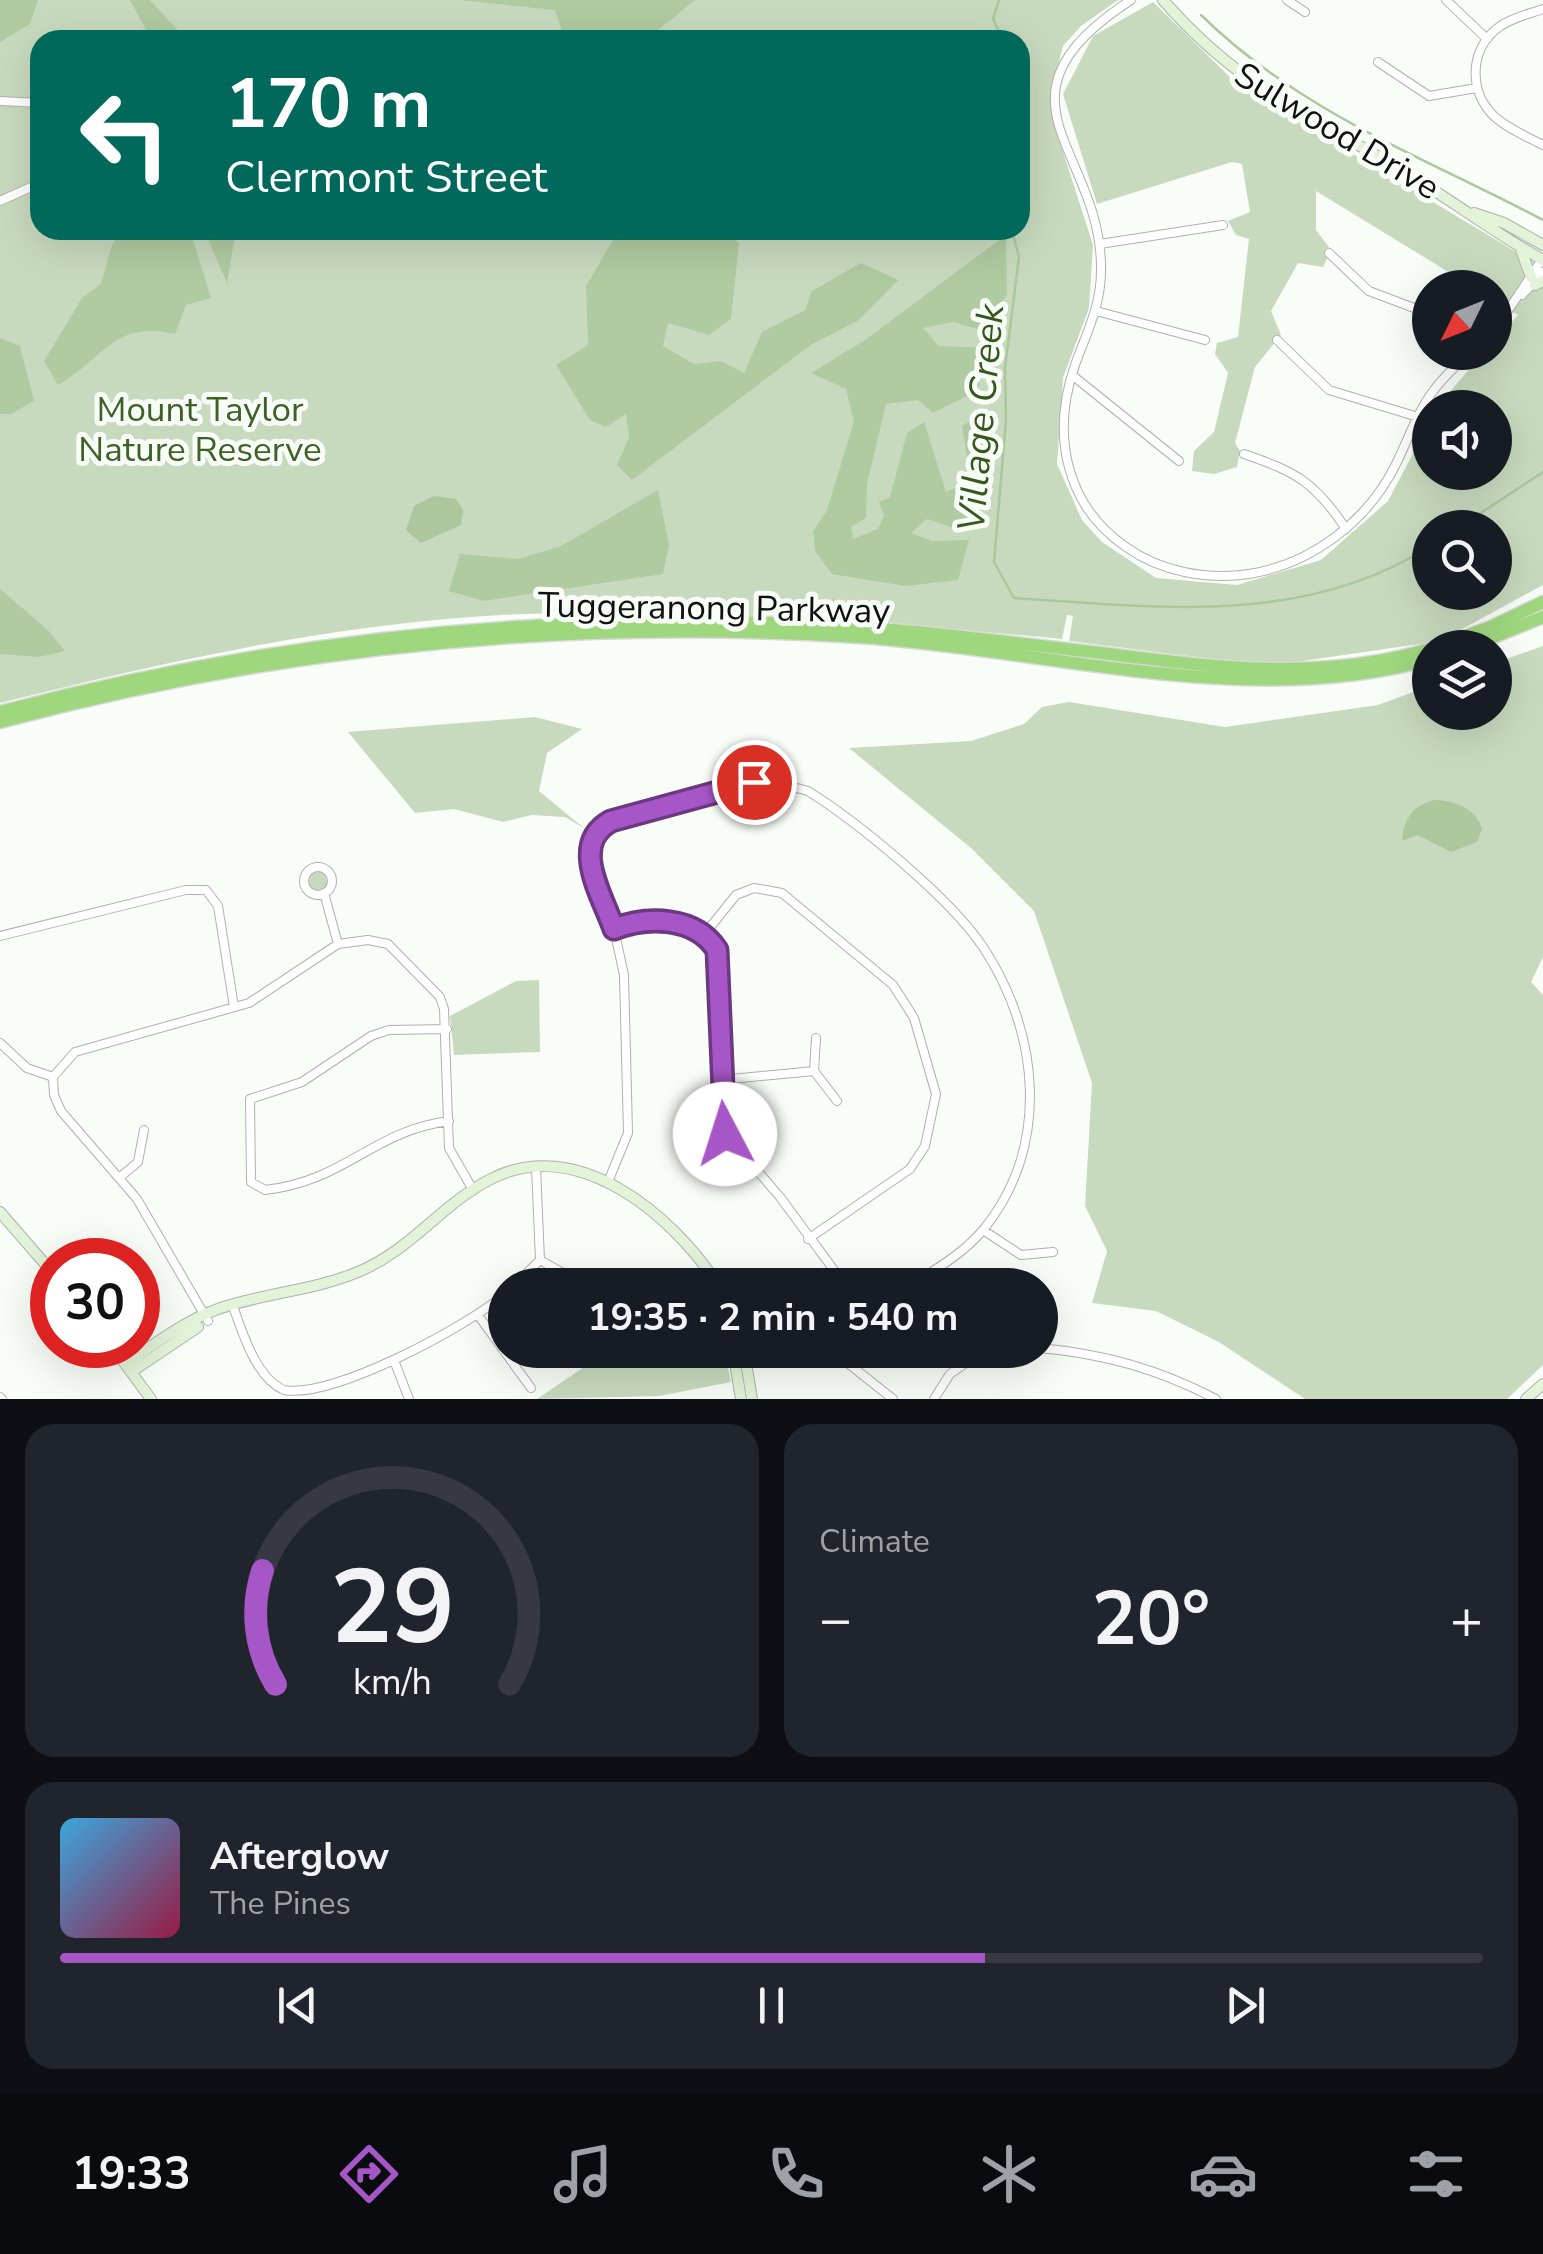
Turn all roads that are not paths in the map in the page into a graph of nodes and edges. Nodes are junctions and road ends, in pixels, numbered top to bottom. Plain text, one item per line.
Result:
1 (1131, 0) edge
2 (1163, 0) edge
3 (1287, 0) edge
4 (1446, 0) edge
5 (1543, 9) edge
6 (1305, 12) dead end
7 (1486, 39) junction
8 (1378, 62) dead end
9 (1477, 88) junction
10 (0, 101) edge
11 (30, 102) edge
12 (1543, 146) edge
13 (30, 188) edge
14 (0, 201) edge
15 (1473, 213) junction
16 (1223, 226) dead end
17 (1100, 244) junction
18 (1543, 245) edge
19 (1517, 246) junction
20 (1329, 253) dead end
21 (1543, 259) edge
22 (1538, 279) edge
23 (1412, 308) edge
24 (1512, 309) edge
25 (1096, 311) junction
26 (1206, 340) dead end
27 (1277, 340) dead end
28 (1453, 370) edge
29 (1072, 376) junction
30 (1433, 390) edge
31 (1412, 415) edge
32 (1412, 429) edge
33 (1244, 454) dead end
34 (1179, 461) dead end
35 (1346, 529) junction
36 (1543, 602) edge
37 (1543, 616) edge
38 (1483, 630) edge
39 (1509, 630) edge
40 (1412, 653) edge
41 (1412, 663) edge
42 (0, 712) edge
43 (0, 722) edge
44 (324, 893) dead end
45 (614, 929) junction
46 (0, 936) edge
47 (703, 936) junction
48 (338, 944) junction
49 (234, 1006) junction
50 (447, 1030) junction
51 (816, 1038) dead end
52 (0, 1043) edge
53 (814, 1072) junction
54 (54, 1077) junction
55 (721, 1080) junction
56 (837, 1101) dead end
57 (448, 1121) junction
58 (144, 1130) dead end
59 (536, 1167) junction
60 (120, 1178) junction
61 (608, 1182) junction
62 (473, 1190) junction
63 (0, 1203) edge
64 (0, 1212) edge
65 (983, 1230) junction
66 (31, 1238) edge
67 (808, 1239) junction
68 (30, 1247) edge
69 (1053, 1252) dead end
70 (540, 1260) junction
71 (697, 1260) junction
72 (532, 1268) edge
73 (554, 1268) edge
74 (701, 1268) edge
75 (704, 1268) edge
76 (831, 1268) edge
77 (937, 1268) edge
78 (233, 1306) junction
79 (488, 1307) edge
80 (478, 1315) junction
81 (206, 1318) junction
82 (160, 1347) edge
83 (1058, 1350) edge
84 (394, 1364) junction
85 (132, 1368) edge
86 (739, 1368) edge
87 (743, 1368) edge
88 (857, 1368) edge
89 (959, 1368) edge
90 (1543, 1384) edge
91 (531, 1388) dead end
92 (880, 1390) junction
93 (302, 1396) edge
94 (155, 1399) edge
95 (409, 1399) edge
96 (740, 1399) edge
97 (752, 1399) edge
98 (875, 1399) edge
99 (893, 1399) edge
100 (934, 1399) edge
101 (1216, 1399) edge
102 (1526, 1399) edge

1 - 17 street
2 - 15 main road, Sulwood Drive
3 - 6 street
4 - 7 street
5 - 7 street
7 - 9 street
8 - 9 street
9 - 12 street
10 - 11 street
13 - 14 street
15 - 18 main road, Sulwood Drive
15 - 19 main road, Sulwood Drive
16 - 17 street
17 - 25 street
19 - 21 main road, Sulwood Drive
19 - 22 main road
20 - 23 street
21 - 22 street
22 - 24 street
25 - 26 street
25 - 29 street
27 - 31 street
28 - 30 street
29 - 34 street
29 - 35 street
32 - 35 street
33 - 35 street
36 - 38 highway, Tuggeranong Parkway
37 - 39 highway
40 - 42 highway, Tuggeranong Parkway
41 - 43 highway, Tuggeranong Parkway
44 - 48 street
45 - 47 street
45 - 61 street
45 - 65 street
46 - 49 street
47 - 55 street
47 - 67 street
48 - 49 street
48 - 50 street
49 - 54 street
50 - 57 street
50 - 57 street
51 - 53 street
52 - 54 street
53 - 55 street
53 - 56 street
54 - 60 street
55 - 67 street
57 - 62 street
58 - 60 street
59 - 61 main road
59 - 62 main road
59 - 70 street
60 - 81 street
61 - 71 main road
62 - 78 main road
63 - 66 main road
64 - 68 main road
65 - 69 street
65 - 77 street
67 - 76 street
70 - 72 street
70 - 73 street
71 - 74 main road
71 - 75 main road
78 - 81 main road
78 - 93 street
79 - 80 street
80 - 84 street
80 - 91 street
81 - 82 main road
83 - 101 street
84 - 93 street
84 - 95 street
85 - 94 main road
86 - 96 main road
87 - 97 main road
88 - 92 street
89 - 100 street
90 - 102 main road
92 - 98 street
92 - 99 street

